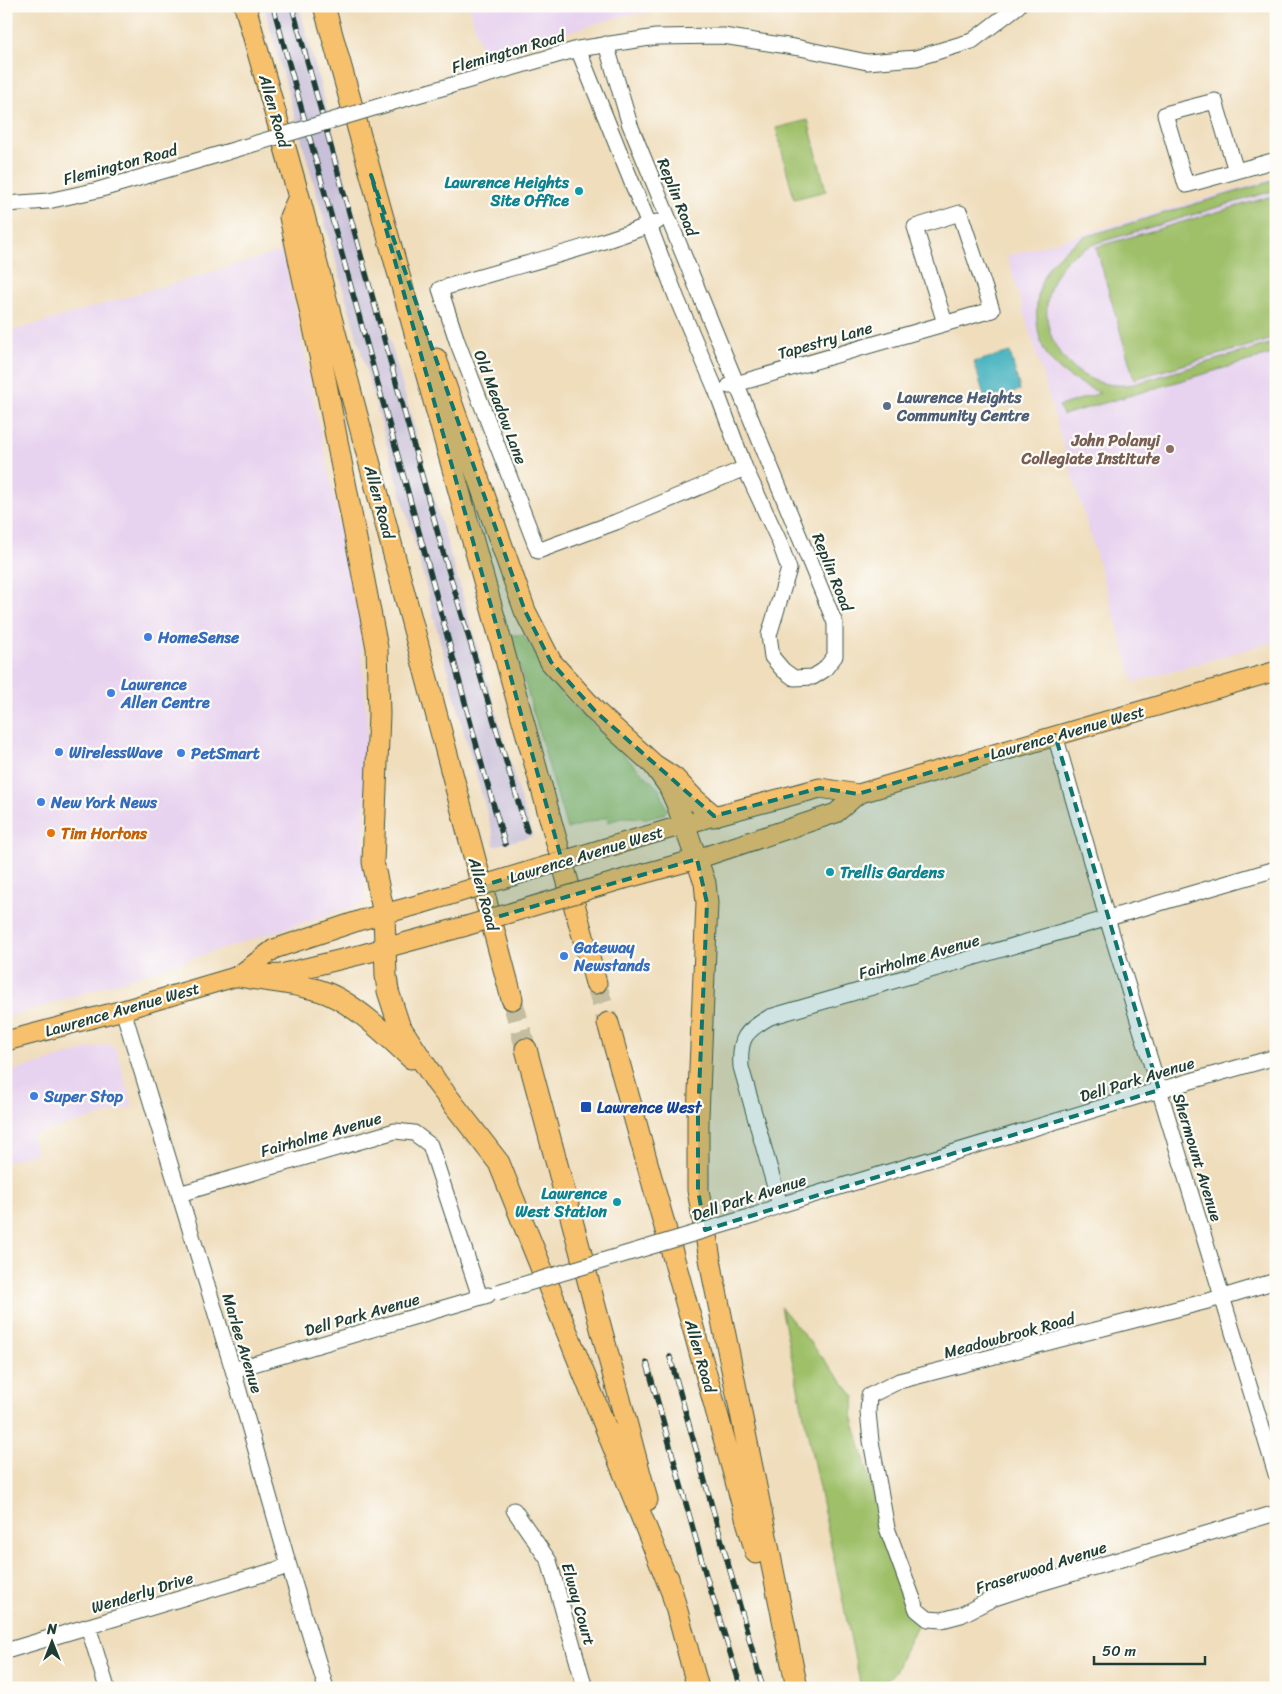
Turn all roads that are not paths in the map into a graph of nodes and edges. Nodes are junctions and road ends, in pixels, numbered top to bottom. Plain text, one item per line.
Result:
1 (245, 6) edge
2 (324, 6) edge
3 (1018, 6) edge
4 (606, 44) junction
5 (578, 49) junction
6 (1276, 160) edge
7 (1236, 171) junction
8 (371, 174) junction
9 (299, 197) junction
10 (6, 204) edge
11 (668, 217) junction
12 (649, 225) junction
13 (945, 323) junction
14 (737, 383) junction
15 (716, 390) junction
16 (745, 468) junction
17 (1276, 671) edge
18 (1055, 735) junction
19 (654, 765) junction
20 (858, 794) junction
21 (714, 816) junction
22 (684, 825) junction
23 (697, 859) junction
24 (1276, 868) edge
25 (384, 914) junction
26 (1107, 918) junction
27 (386, 948) junction
28 (238, 976) junction
29 (596, 983) tunnel mouth
30 (512, 999) tunnel mouth
31 (123, 1010) junction
32 (608, 1023) tunnel mouth
33 (6, 1041) edge
34 (526, 1049) tunnel mouth
35 (1276, 1057) edge
36 (437, 1083) junction
37 (1159, 1090) junction
38 (179, 1194) junction
39 (780, 1205) junction
40 (1276, 1281) edge
41 (480, 1297) junction
42 (1222, 1297) junction
43 (233, 1370) junction
44 (1276, 1474) edge
45 (514, 1510) dead end
46 (1276, 1513) edge
47 (884, 1515) joint
48 (289, 1566) junction
49 (671, 1590) junction
50 (88, 1626) junction
51 (6, 1651) edge
52 (107, 1688) edge
53 (326, 1688) edge
54 (585, 1688) edge
55 (698, 1688) edge
56 (795, 1688) edge

1 - 9 highway, Allen Road
2 - 8 highway
3 - 4 street, Flemington Road
4 - 5 street, Flemington Road
4 - 11 street, Replin Road
5 - 10 street, Flemington Road, bridge
5 - 12 street, Replin Road
6 - 7 street
7 - 7 street
8 - 19 highway
8 - 29 highway
9 - 25 highway
9 - 30 highway, Allen Road
11 - 12 street, Old Meadow Lane
11 - 14 street, Replin Road
12 - 15 street, Replin Road
12 - 16 street, Old Meadow Lane
13 - 13 street, Tapestry Lane
13 - 14 street, Tapestry Lane
14 - 15 street, Tapestry Lane
14 - 16 street, Replin Road
15 - 16 street, Replin Road
17 - 18 main road, Lawrence Avenue West
18 - 20 main road, Lawrence Avenue West
18 - 26 street, Shermount Avenue
19 - 21 highway
19 - 22 highway
20 - 21 main road, Lawrence Avenue West
20 - 23 main road, Lawrence Avenue West
21 - 22 main road, Lawrence Avenue West
22 - 23 highway
22 - 25 main road, Lawrence Avenue West, bridge
23 - 27 main road, Lawrence Avenue West, bridge
23 - 56 highway
24 - 26 street, Fairholme Avenue
25 - 27 highway
25 - 28 main road, Lawrence Avenue West
26 - 37 street, Shermount Avenue
26 - 39 street, Fairholme Avenue
27 - 28 main road, Lawrence Avenue West
27 - 36 highway
28 - 31 main road, Lawrence Avenue West
28 - 36 highway
31 - 33 main road, Lawrence Avenue West
31 - 38 street, Marlee Avenue
32 - 56 highway, Allen Road
34 - 49 highway
35 - 37 street, Dell Park Avenue
36 - 49 highway
37 - 39 street, Dell Park Avenue
37 - 42 street, Shermount Avenue
38 - 41 street, Fairholme Avenue
38 - 43 street, Marlee Avenue
39 - 41 street, Dell Park Avenue, bridge
40 - 42 street, Meadowbrook Road
41 - 43 street, Dell Park Avenue
42 - 44 street, Shermount Avenue
42 - 47 street, Meadowbrook Road
43 - 48 street, Marlee Avenue
45 - 54 street, Elway Court
46 - 47 street, Fraserwood Avenue
48 - 50 street, Wenderly Drive
48 - 53 street, Marlee Avenue
49 - 55 highway
50 - 51 street, Wenderly Drive
50 - 52 street

